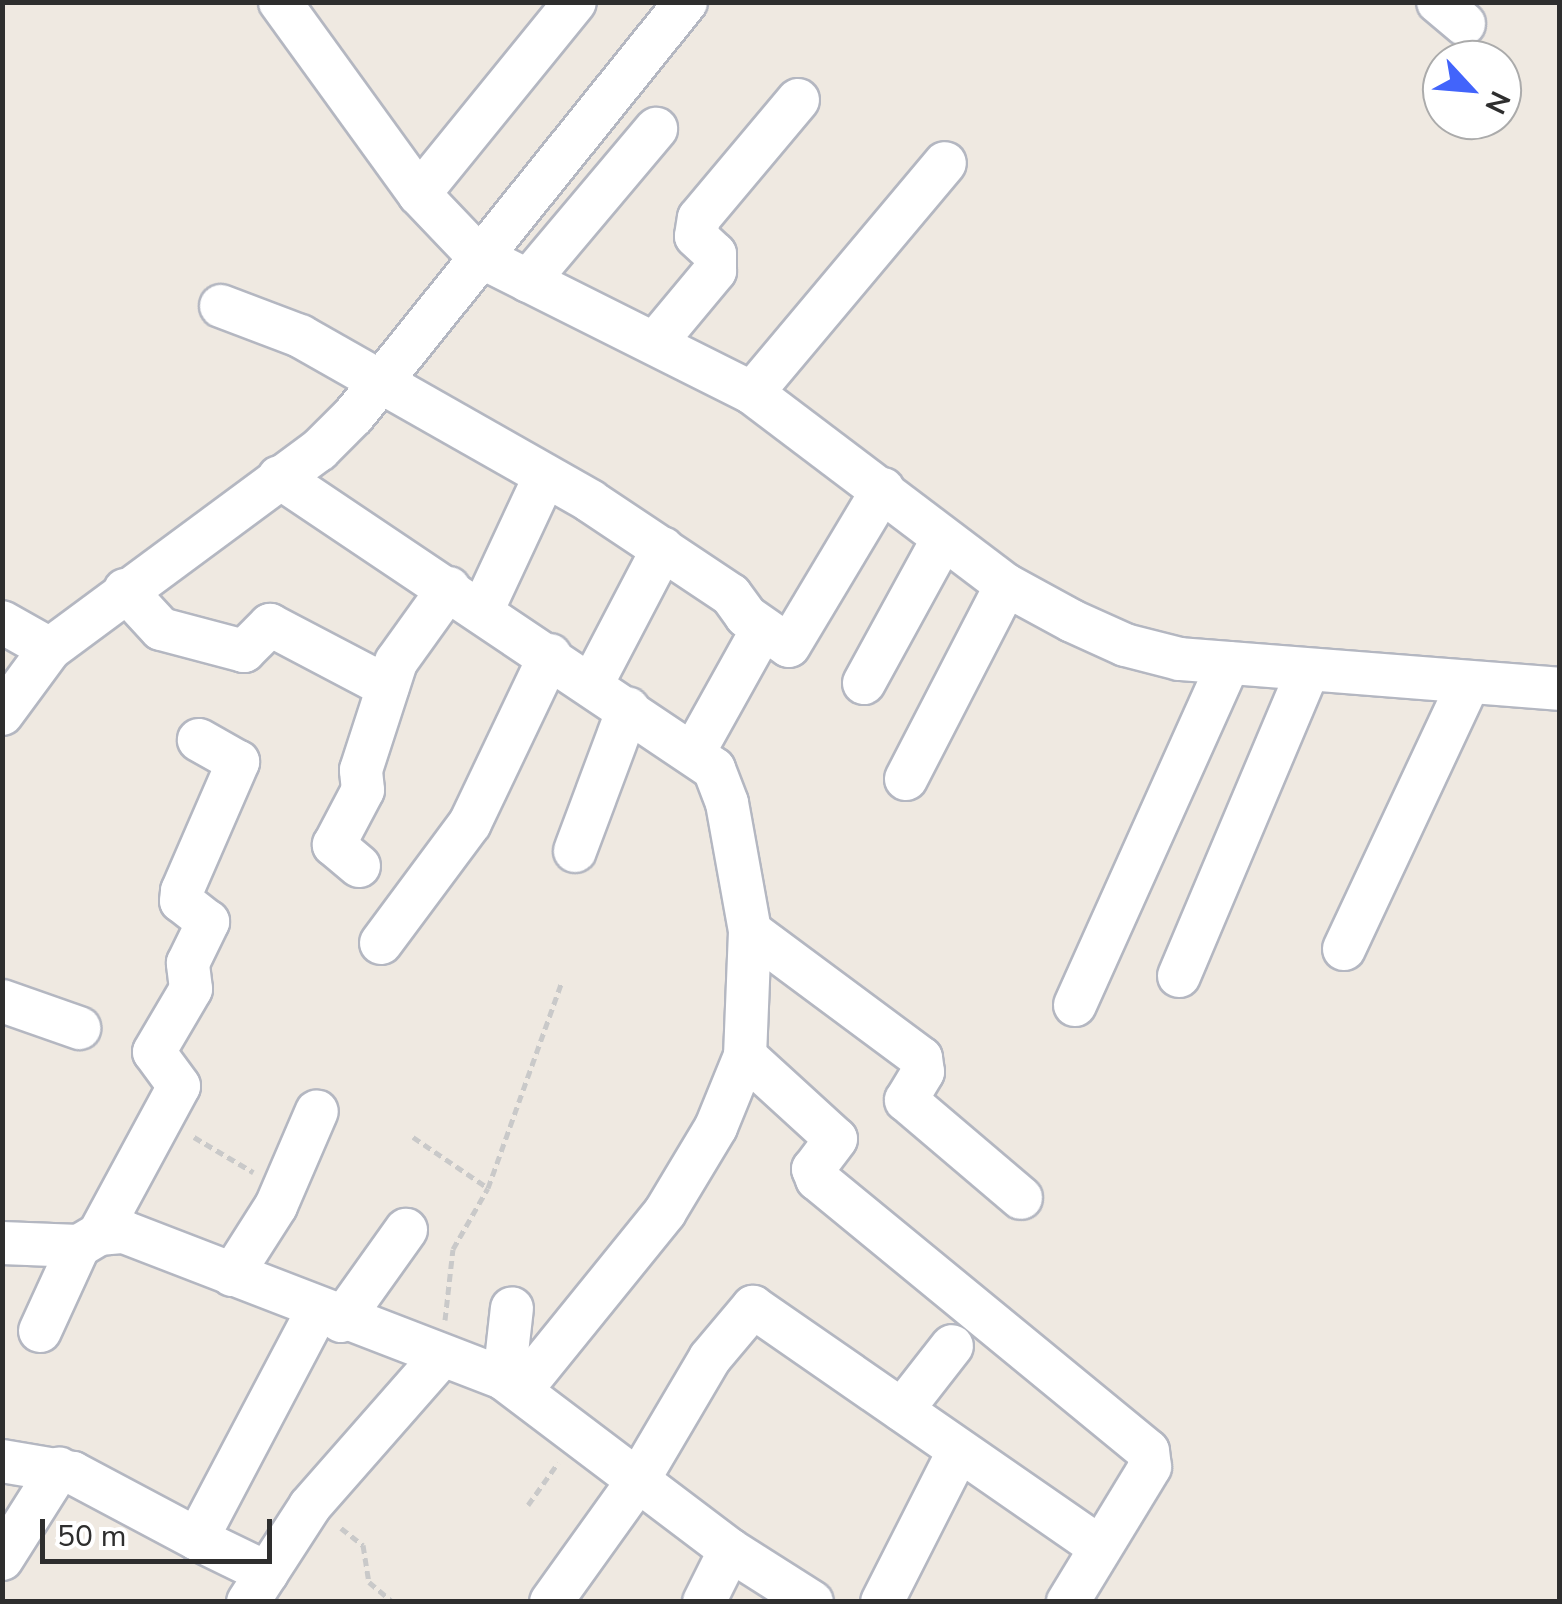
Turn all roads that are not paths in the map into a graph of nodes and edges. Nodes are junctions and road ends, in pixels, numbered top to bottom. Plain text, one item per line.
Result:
1 (280, 2) edge
2 (575, 2) edge
3 (686, 2) edge
4 (798, 100) dead end
5 (656, 129) dead end
6 (945, 163) dead end
7 (419, 194) junction
8 (477, 255) junction
9 (528, 281) junction
10 (221, 306) dead end
11 (655, 343) junction
12 (379, 382) junction
13 (752, 393) junction
14 (279, 477) junction
15 (544, 478) junction
16 (883, 489) junction
17 (943, 540) junction
18 (663, 548) junction
19 (1006, 584) junction
20 (125, 590) junction
21 (466, 599) junction
22 (2, 622) edge
23 (762, 630) junction
24 (50, 649) junction
25 (550, 655) junction
26 (1229, 663) junction
27 (1308, 670) junction
28 (864, 683) dead end
29 (592, 684) junction
30 (1468, 684) junction
31 (388, 686) junction
32 (1560, 689) edge
33 (628, 708) junction
34 (2, 714) edge
35 (198, 740) dead end
36 (694, 752) junction
37 (906, 779) dead end
38 (575, 851) dead end
39 (359, 866) dead end
40 (750, 931) junction
41 (381, 943) dead end
42 (1344, 950) dead end
43 (1179, 976) dead end
44 (2, 1001) edge
45 (1075, 1005) dead end
46 (80, 1028) dead end
47 (745, 1056) junction
48 (317, 1111) dead end
49 (1021, 1198) dead end
50 (406, 1230) dead end
51 (89, 1240) junction
52 (2, 1243) edge
53 (232, 1275) junction
54 (512, 1308) dead end
55 (329, 1316) junction
56 (40, 1331) dead end
57 (952, 1346) dead end
58 (440, 1358) junction
59 (512, 1384) junction
60 (902, 1410) junction
61 (958, 1452) junction
62 (2, 1461) edge
63 (59, 1469) junction
64 (637, 1482) junction
65 (197, 1539) junction
66 (1100, 1547) junction
67 (730, 1550) junction
68 (2, 1559) edge
69 (257, 1588) edge
70 (551, 1602) edge
71 (704, 1602) edge
72 (812, 1602) edge
73 (882, 1602) edge
74 (1068, 1602) edge

1 - 7 street
2 - 7 street
3 - 8 street
4 - 11 street
5 - 9 street
6 - 13 street
7 - 8 street
8 - 9 street
8 - 12 street
9 - 11 street
10 - 12 street
11 - 13 street
12 - 14 street
12 - 15 street
13 - 16 street
14 - 20 street
14 - 21 street
15 - 18 street
15 - 21 street
16 - 17 street
16 - 23 street
17 - 19 street
17 - 28 street
18 - 23 street
18 - 29 street
19 - 26 street
19 - 37 street
20 - 24 street
20 - 31 street
21 - 25 street
21 - 31 street
22 - 24 street
23 - 36 street
24 - 34 street
25 - 29 street
25 - 41 street
26 - 27 street
26 - 45 street
27 - 30 street
27 - 43 street
29 - 33 street
30 - 32 street
30 - 42 street
31 - 39 street
33 - 36 street
33 - 38 street
35 - 51 street
36 - 40 street
40 - 47 street
40 - 49 street
44 - 46 street
47 - 59 street
47 - 66 street
48 - 53 street
50 - 55 street
51 - 52 street
51 - 53 street
51 - 56 street
53 - 55 street
54 - 59 street
55 - 58 street
55 - 65 street
57 - 60 street
58 - 59 street
58 - 69 street
59 - 64 street
60 - 61 street
60 - 64 street
61 - 66 street
61 - 73 street
62 - 63 street
63 - 65 street
63 - 68 street
64 - 67 street
64 - 70 street
65 - 69 street
66 - 74 street
67 - 71 street
67 - 72 street

